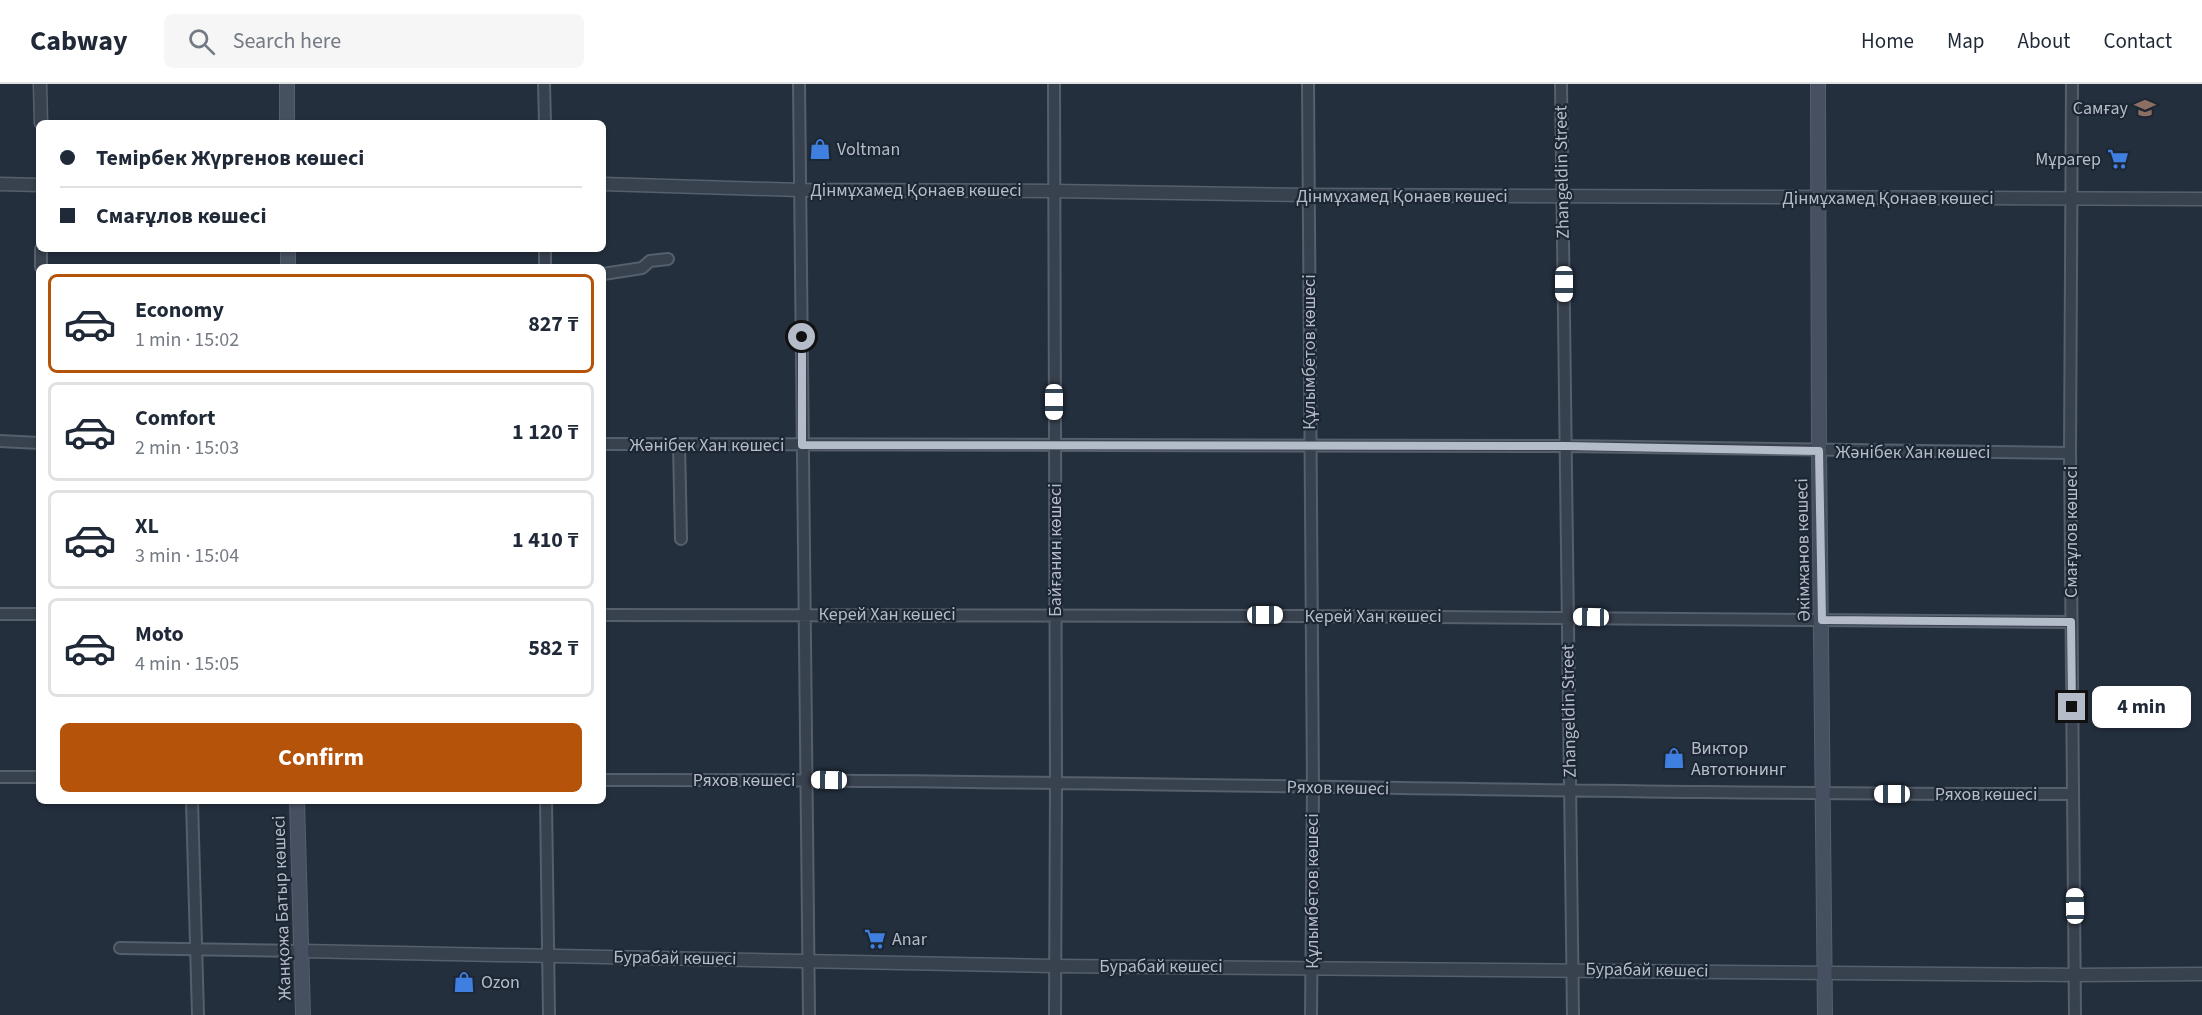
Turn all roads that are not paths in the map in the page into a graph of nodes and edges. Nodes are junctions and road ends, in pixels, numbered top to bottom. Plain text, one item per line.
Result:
1 (40, 84) edge
2 (287, 84) edge
3 (544, 84) edge
4 (799, 84) edge
5 (1054, 84) edge
6 (1308, 84) edge
7 (1561, 84) edge
8 (1818, 84) edge
9 (2072, 84) edge
10 (41, 120) edge
11 (287, 120) edge
12 (545, 120) edge
13 (0, 184) edge
14 (606, 184) edge
15 (36, 185) edge
16 (800, 190) junction
17 (1054, 191) junction
18 (1309, 195) junction
19 (1563, 197) junction
20 (1818, 197) junction
21 (2071, 199) junction
22 (2202, 199) edge
23 (668, 260) dead end
24 (606, 274) edge
25 (0, 441) edge
26 (36, 443) edge
27 (606, 444) edge
28 (679, 444) junction
29 (1055, 444) junction
30 (802, 445) junction
31 (1566, 446) junction
32 (1309, 447) junction
33 (1819, 451) junction
34 (2070, 453) junction
35 (681, 539) dead end
36 (0, 614) edge
37 (36, 614) edge
38 (606, 615) edge
39 (803, 615) junction
40 (1055, 615) junction
41 (1311, 616) junction
42 (1568, 617) junction
43 (1822, 620) junction
44 (2071, 622) junction
45 (0, 777) edge
46 (36, 777) edge
47 (806, 779) junction
48 (606, 780) edge
49 (1056, 783) junction
50 (1313, 788) junction
51 (1571, 791) junction
52 (2073, 794) junction
53 (1824, 795) junction
54 (192, 804) edge
55 (297, 804) edge
56 (546, 804) edge
57 (120, 948) dead end
58 (197, 949) junction
59 (302, 951) junction
60 (548, 956) junction
61 (808, 961) junction
62 (1054, 966) junction
63 (1311, 967) junction
64 (1574, 969) junction
65 (1825, 972) junction
66 (2202, 974) edge
67 (2076, 975) junction
68 (198, 1015) edge
69 (303, 1015) edge
70 (549, 1015) edge
71 (809, 1015) edge
72 (1055, 1015) edge
73 (1311, 1015) edge
74 (1573, 1015) edge
75 (1825, 1015) edge
76 (2075, 1015) edge

1 - 10 street
2 - 11 main road
3 - 12 street
4 - 16 street
5 - 17 street, Байғанин көшесі
6 - 18 street, Құлымбетов көшесі
7 - 19 street, Zhangeldin Street
8 - 20 main road, Әкімжанов көшесі
9 - 21 street, Смағұлов көшесі
13 - 15 street
14 - 16 street, Дінмұхамед Қонаев көшесі
16 - 17 street, Дінмұхамед Қонаев көшесі
16 - 30 street
17 - 18 street, Дінмұхамед Қонаев көшесі
17 - 29 street, Байғанин көшесі
18 - 19 street, Дінмұхамед Қонаев көшесі
18 - 32 street, Құлымбетов көшесі
19 - 20 street, Дінмұхамед Қонаев көшесі
19 - 31 street, Zhangeldin Street
20 - 21 street, Дінмұхамед Қонаев көшесі
20 - 33 main road, Әкімжанов көшесі
21 - 22 street, Дінмұхамед Қонаев көшесі
21 - 34 street, Смағұлов көшесі
23 - 24 street
25 - 26 street
27 - 28 street, Жәнібек Хан көшесі
28 - 30 street, Жәнібек Хан көшесі
28 - 35 street
29 - 30 street, Жәнібек Хан көшесі
29 - 32 street, Жәнібек Хан көшесі
29 - 40 street, Байғанин көшесі
30 - 39 street
31 - 32 street, Жәнібек Хан көшесі
31 - 33 street, Жәнібек Хан көшесі
31 - 42 street, Zhangeldin Street
32 - 41 street, Құлымбетов көшесі
33 - 34 street, Жәнібек Хан көшесі
33 - 43 main road, Әкімжанов көшесі
34 - 44 street, Смағұлов көшесі
36 - 37 street
38 - 39 street, Керей Хан көшесі
39 - 40 street, Керей Хан көшесі
39 - 47 street
40 - 41 street, Керей Хан көшесі
40 - 49 street, Байғанин көшесі
41 - 42 street, Керей Хан көшесі
41 - 50 street, Құлымбетов көшесі
42 - 43 street, Керей Хан көшесі
42 - 51 street, Zhangeldin Street
43 - 44 street, Керей Хан көшесі
43 - 53 main road, Әкімжанов көшесі
44 - 52 street, Смағұлов көшесі
45 - 46 street
47 - 48 street, Ряхов көшесі
47 - 49 street, Ряхов көшесі
47 - 61 street
49 - 50 street, Ряхов көшесі
49 - 62 street, Байғанин көшесі
50 - 51 street, Ряхов көшесі
50 - 63 street, Құлымбетов көшесі
51 - 53 street, Ряхов көшесі
51 - 64 street, Zhangeldin Street
52 - 53 street, Ряхов көшесі
52 - 67 street, Смағұлов көшесі
53 - 65 main road, Әкімжанов көшесі
54 - 58 street
55 - 59 main road, Жанқожа Батыр көшесі
56 - 60 street
57 - 58 street, Бурабай көшесі
58 - 59 street, Бурабай көшесі
58 - 68 street
59 - 60 street, Бурабай көшесі
59 - 69 main road, Жанқожа Батыр көшесі
60 - 61 street, Бурабай көшесі
60 - 70 street
61 - 62 street, Бурабай көшесі
61 - 71 street
62 - 63 street, Бурабай көшесі
62 - 72 street, Байғанин көшесі
63 - 64 street, Бурабай көшесі
63 - 73 street, Құлымбетов көшесі
64 - 65 street, Бурабай көшесі
64 - 74 street, Zhangeldin Street
65 - 67 street, Бурабай көшесі
65 - 75 main road, Әкімжанов көшесі
66 - 67 street, Бурабай көшесі
67 - 76 street, Смағұлов көшесі

